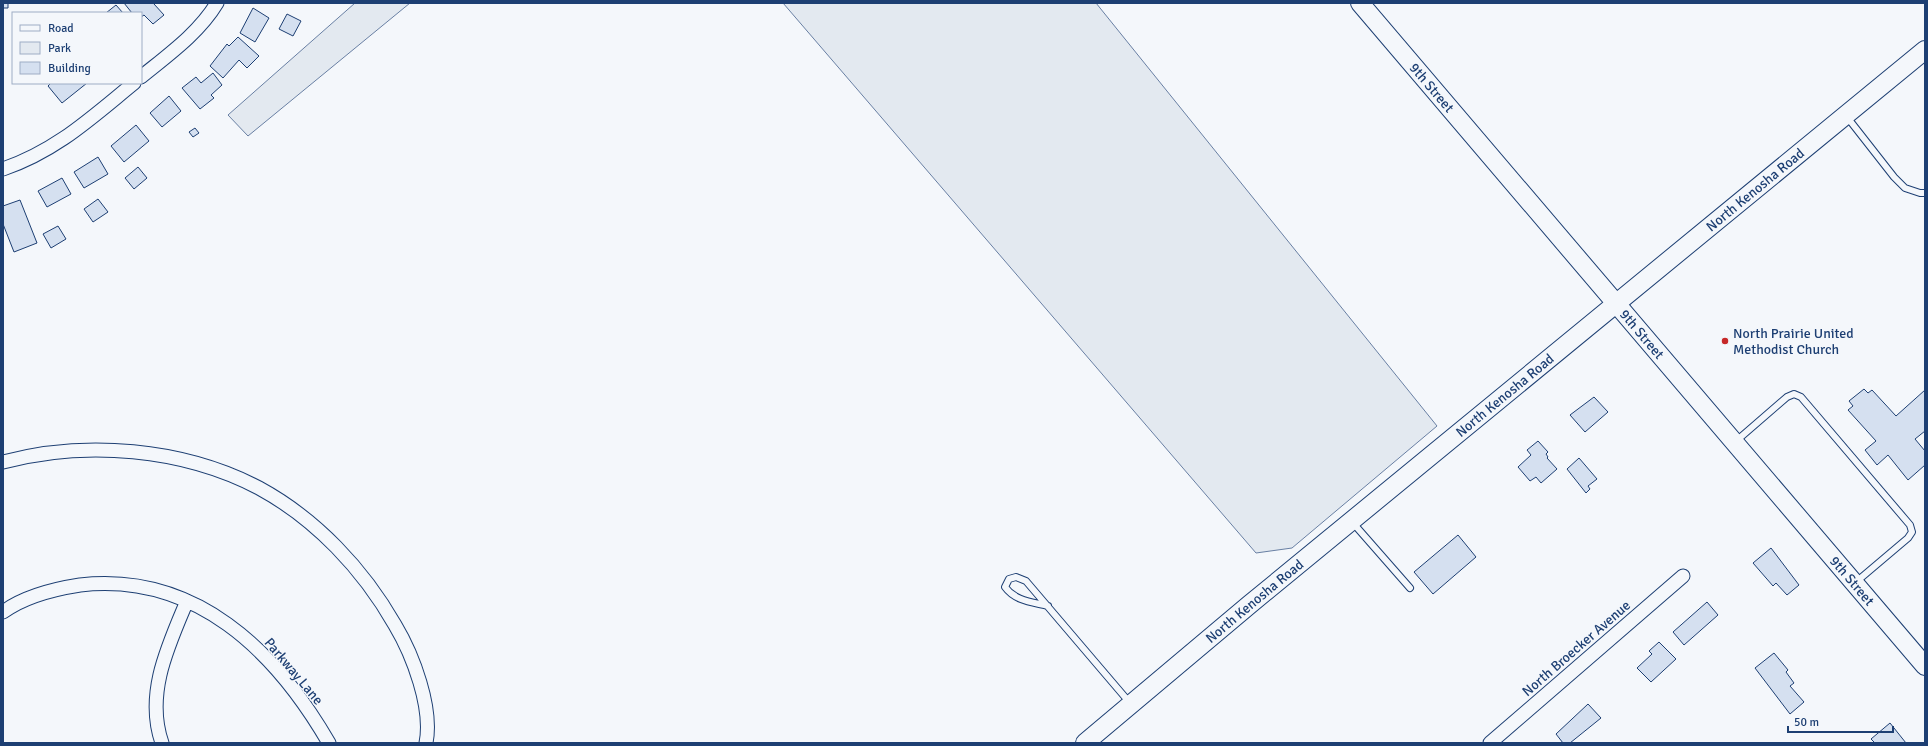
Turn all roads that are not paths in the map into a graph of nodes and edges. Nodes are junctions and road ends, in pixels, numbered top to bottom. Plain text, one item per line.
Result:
1 (217, 3) edge
2 (1360, 3) edge
3 (1925, 50) edge
4 (142, 76) edge
5 (133, 84) edge
6 (1846, 116) junction
7 (3, 169) edge
8 (1925, 193) edge
9 (1616, 305) junction
10 (1734, 443) junction
11 (3, 462) edge
12 (1352, 521) junction
13 (1683, 576) dead end
14 (1855, 584) junction
15 (1410, 588) dead end
16 (187, 601) junction
17 (1048, 606) junction
18 (3, 612) edge
19 (1925, 666) edge
20 (1131, 704) junction
21 (162, 743) edge
22 (329, 743) edge
23 (426, 743) edge
24 (1085, 743) edge
25 (1490, 743) edge

1 - 4 street
2 - 9 street, 9th Street
3 - 6 street, North Kenosha Road
5 - 7 street
6 - 8 lane
6 - 9 street, North Kenosha Road
9 - 10 street, 9th Street
9 - 12 street, North Kenosha Road
10 - 14 street, 9th Street
10 - 14 lane
11 - 23 street
12 - 15 lane
12 - 20 street, North Kenosha Road
13 - 25 street, North Broecker Avenue
14 - 19 street, 9th Street
16 - 18 street, Parkway Lane
16 - 21 street
16 - 22 street, Parkway Lane
17 - 17 lane
17 - 20 lane
20 - 24 street, North Kenosha Road

